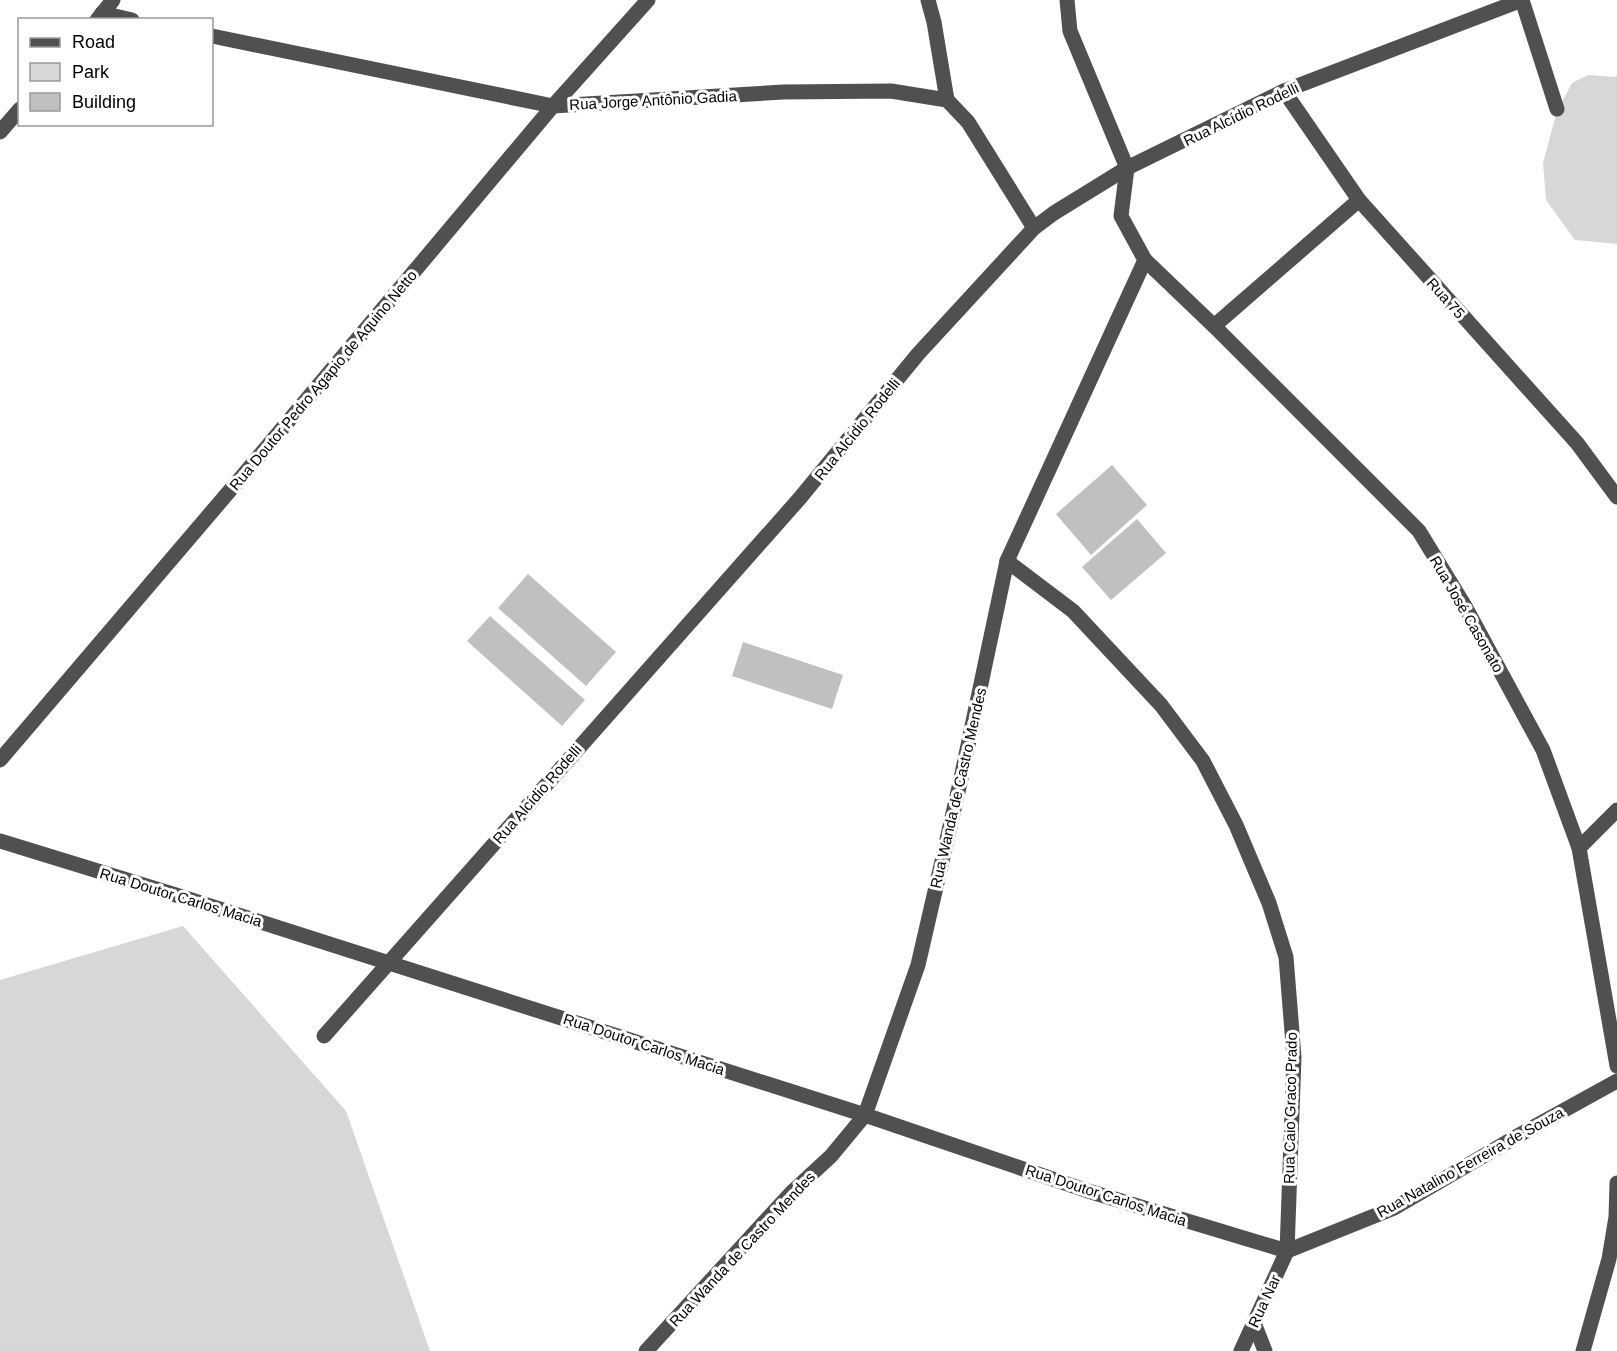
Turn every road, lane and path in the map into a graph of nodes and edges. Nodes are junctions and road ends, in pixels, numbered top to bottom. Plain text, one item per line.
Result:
1 (113, 0) edge
2 (648, 0) edge
3 (928, 0) edge
4 (1067, 0) edge
5 (1522, 0) edge
6 (99, 16) edge
7 (116, 18) edge
8 (213, 36) edge
9 (1284, 91) junction
10 (947, 100) junction
11 (553, 106) junction
12 (1557, 109) dead end
13 (18, 111) edge
14 (0, 132) edge
15 (1127, 168) junction
16 (1359, 200) junction
17 (1034, 228) junction
18 (1144, 260) junction
19 (1214, 326) junction
20 (1617, 497) edge
21 (1007, 561) junction
22 (0, 760) edge
23 (1617, 810) edge
24 (0, 841) edge
25 (1579, 848) junction
26 (389, 962) junction
27 (1614, 1027) edge
28 (324, 1036) dead end
29 (1617, 1066) edge
30 (1617, 1081) edge
31 (865, 1115) junction
32 (1617, 1183) edge
33 (1287, 1251) junction
34 (1613, 1260) edge
35 (1254, 1323) junction
36 (646, 1351) edge
37 (1241, 1351) edge
38 (1265, 1351) edge
39 (1583, 1351) edge

1 - 6 street
2 - 11 street, Rua Doutor Pedro Agapio de Aquino Netto
3 - 10 street
4 - 15 street
5 - 9 street, Rua Alcídio Rodelli
5 - 12 street
6 - 7 street
8 - 11 street, Rua Jorge Antônio Gadia
9 - 15 street, Rua Alcídio Rodelli
9 - 16 street, Rua 75
10 - 11 street, Rua Jorge Antônio Gadia
10 - 17 street
11 - 22 street, Rua Doutor Pedro Agapio de Aquino Netto
13 - 14 street
15 - 17 street, Rua Alcídio Rodelli
15 - 18 street
16 - 19 street
16 - 20 street, Rua 75
17 - 26 street, Rua Alcídio Rodelli
18 - 19 street, Rua José Casonato
18 - 21 street, Rua Wanda de Castro Mendes
19 - 25 street, Rua José Casonato
21 - 31 street, Rua Wanda de Castro Mendes
21 - 33 street, Rua Caio Graco Prado
23 - 25 street
24 - 26 street, Rua Doutor Carlos Macia
25 - 27 street, Rua José Casonato
26 - 28 street, Rua Alcídio Rodelli
26 - 31 street, Rua Doutor Carlos Macia
27 - 29 street, Rua José Casonato
30 - 33 street, Rua Natalino Ferreira de Souza
31 - 33 street, Rua Doutor Carlos Macia
31 - 36 street, Rua Wanda de Castro Mendes
32 - 34 street
33 - 35 street, Rua Nar
34 - 39 street
35 - 37 street, Rua Nar
35 - 38 street

